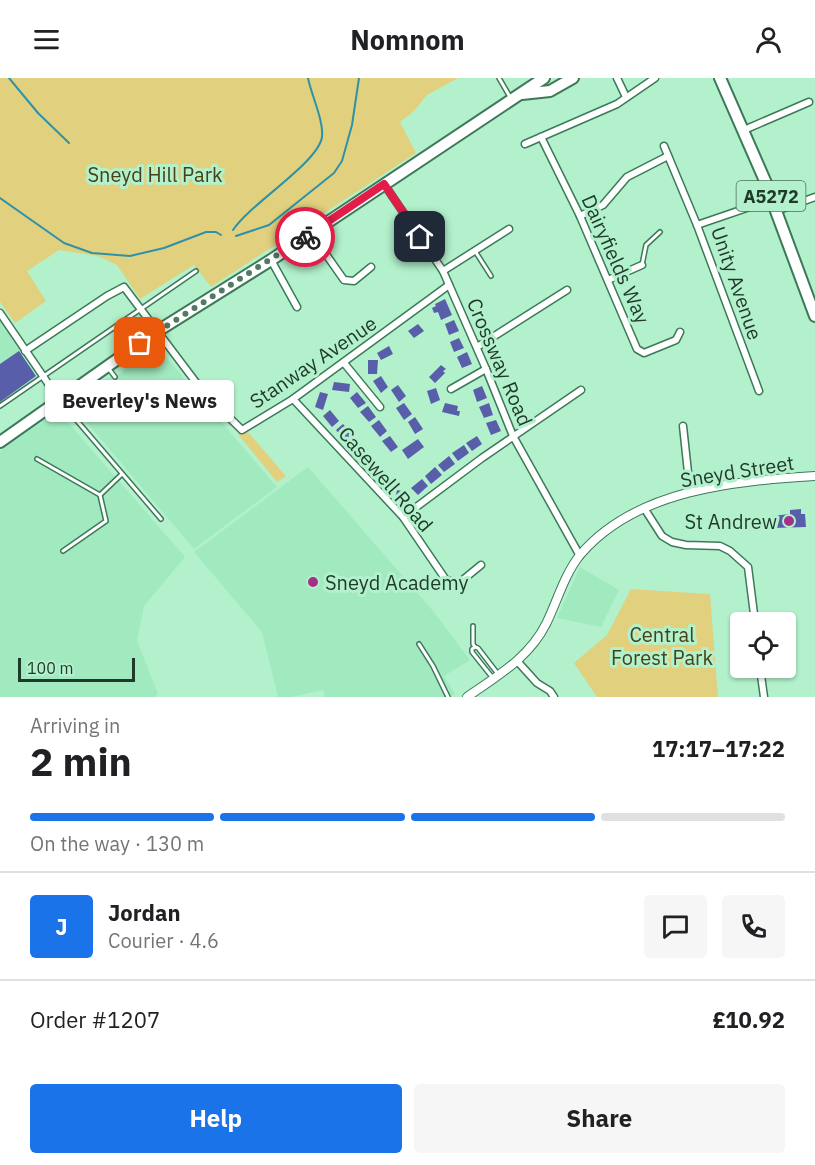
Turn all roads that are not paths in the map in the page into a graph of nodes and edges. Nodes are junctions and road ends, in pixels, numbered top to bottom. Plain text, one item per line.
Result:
1 (499, 78) edge
2 (544, 78) edge
3 (573, 78) edge
4 (617, 78) edge
5 (655, 78) edge
6 (720, 78) edge
7 (522, 94) junction
8 (626, 97) junction
9 (511, 100) junction
10 (809, 102) dead end
11 (744, 130) junction
12 (541, 137) junction
13 (525, 144) dead end
14 (664, 146) dead end
15 (668, 156) junction
16 (384, 184) junction
17 (815, 196) edge
18 (773, 199) junction
19 (776, 211) junction
20 (579, 216) junction
21 (697, 225) junction
22 (509, 229) dead end
23 (660, 232) dead end
24 (310, 233) junction
25 (475, 251) junction
26 (271, 260) junction
27 (642, 265) joint
28 (371, 267) dead end
29 (196, 271) dead end
30 (443, 271) junction
31 (491, 276) dead end
32 (608, 280) junction
33 (449, 285) junction
34 (567, 290) dead end
35 (813, 304) edge
36 (140, 308) junction
37 (297, 308) dead end
38 (0, 313) edge
39 (815, 316) edge
40 (156, 332) junction
41 (680, 332) dead end
42 (477, 347) junction
43 (25, 351) junction
44 (344, 363) junction
45 (108, 366) junction
46 (486, 369) junction
47 (43, 376) junction
48 (115, 377) dead end
49 (451, 389) dead end
50 (581, 390) dead end
51 (759, 391) dead end
52 (293, 399) junction
53 (60, 401) junction
54 (0, 406) edge
55 (380, 407) dead end
56 (683, 426) dead end
57 (513, 436) junction
58 (0, 442) edge
59 (37, 459) dead end
60 (122, 474) junction
61 (815, 476) edge
62 (690, 491) junction
63 (99, 495) junction
64 (644, 508) junction
65 (403, 517) junction
66 (161, 519) dead end
67 (63, 551) dead end
68 (579, 556) junction
69 (481, 565) dead end
70 (754, 612) edge
71 (473, 626) dead end
72 (419, 644) dead end
73 (475, 647) junction
74 (518, 662) junction
75 (496, 677) junction
76 (761, 678) edge
77 (448, 697) edge
78 (466, 697) edge
79 (554, 697) edge
80 (764, 697) edge

1 - 9 lane
2 - 7 main road
3 - 7 main road
4 - 8 street
5 - 8 street
6 - 11 main road, A5272
7 - 9 main road
8 - 12 street
9 - 16 main road
10 - 11 street
11 - 18 main road, A5272
12 - 13 street
12 - 20 street, Dairyfields Way
14 - 15 street
15 - 20 street
15 - 21 street
16 - 24 main road
16 - 30 street, Crossway Road
17 - 19 street
18 - 19 main road, A5272
18 - 21 street, Unity Avenue
19 - 35 main road, A5272
20 - 32 street, Dairyfields Way
21 - 51 street, Unity Avenue
22 - 25 street
23 - 27 lane
24 - 26 main road
24 - 28 street
25 - 30 street
25 - 31 lane
26 - 37 street
26 - 40 main road
27 - 32 street
29 - 36 lane
30 - 33 street, Crossway Road
32 - 41 street, Dairyfields Way
33 - 42 street, Crossway Road
33 - 44 street, Stanway Avenue
34 - 42 street
35 - 39 main road, A5272
36 - 40 street
36 - 43 street
36 - 47 lane
38 - 43 street
40 - 45 main road
40 - 52 street, Stanway Avenue
42 - 46 street, Crossway Road
43 - 47 street
44 - 52 street, Stanway Avenue
44 - 55 street
45 - 48 lane
45 - 53 main road
46 - 49 street
46 - 57 street, Crossway Road
47 - 53 street
47 - 54 lane
50 - 57 street
52 - 65 street, Casewell Road
53 - 58 main road
53 - 60 lane
56 - 62 street
57 - 65 street
57 - 68 street, Crossway Road
59 - 63 lane
60 - 63 lane
60 - 66 lane
61 - 62 street, Sneyd Street
62 - 64 street, Sneyd Street
63 - 67 lane
64 - 68 street, Sneyd Street
64 - 70 street
65 - 69 street, Casewell Road
68 - 74 street, Sneyd Street
71 - 73 lane
72 - 77 lane
73 - 75 lane
73 - 75 lane
74 - 75 street, Sneyd Street
74 - 79 street
75 - 78 street, Sneyd Street
76 - 80 street

